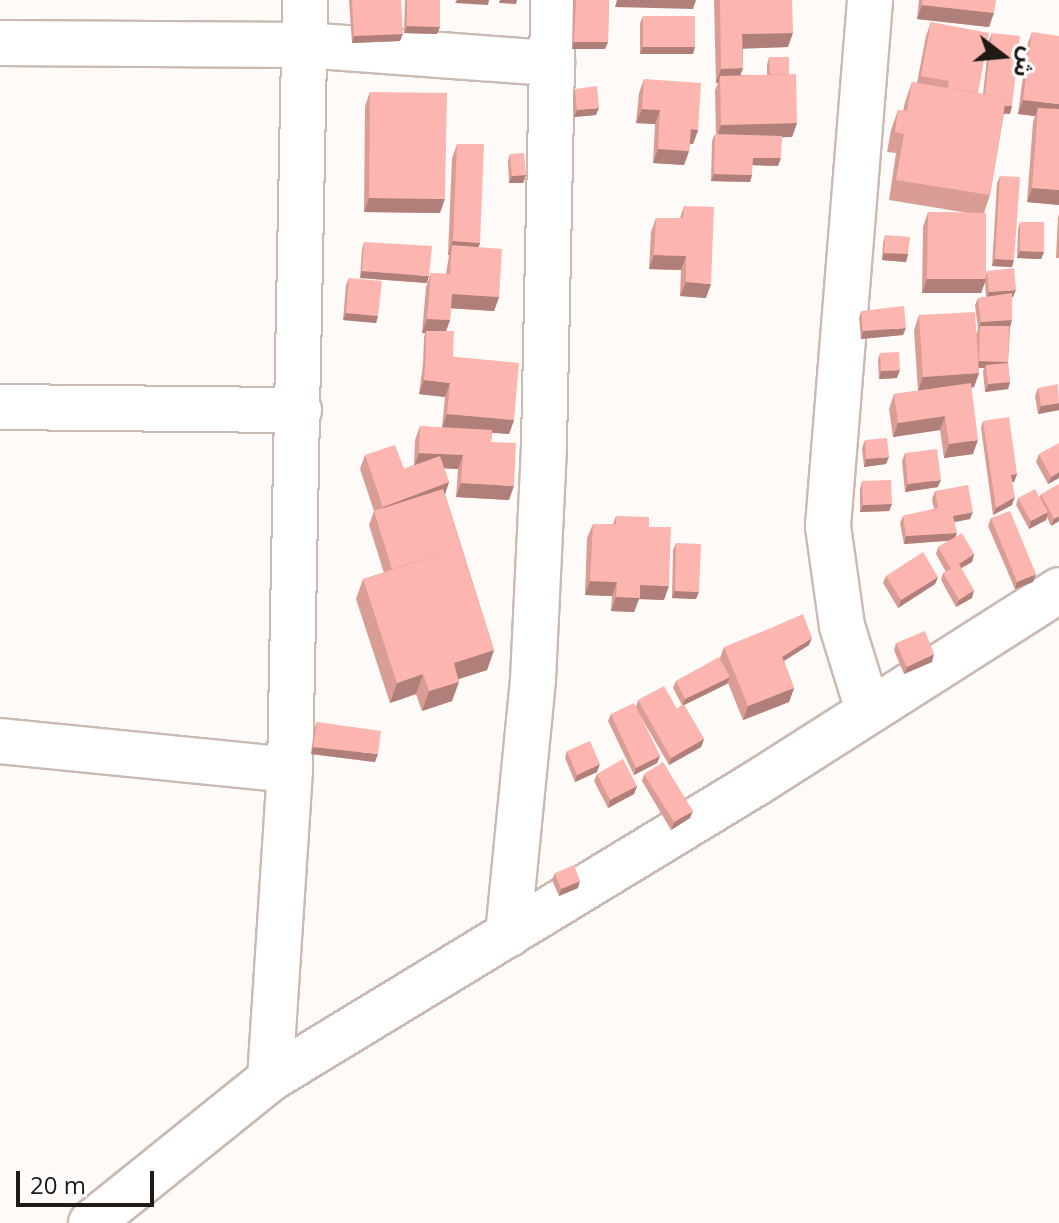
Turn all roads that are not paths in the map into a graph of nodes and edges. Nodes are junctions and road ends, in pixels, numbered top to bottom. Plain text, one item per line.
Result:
1 (305, 0) edge
2 (553, 0) edge
3 (870, 0) edge
4 (0, 43) edge
5 (304, 45) junction
6 (552, 63) junction
7 (0, 407) edge
8 (299, 410) junction
9 (1059, 590) edge
10 (868, 710) junction
11 (0, 741) edge
12 (290, 770) junction
13 (508, 935) junction
14 (270, 1079) junction
15 (91, 1223) edge

1 - 5 street
2 - 6 street
3 - 10 street
4 - 5 street
5 - 6 street
5 - 8 street
6 - 13 street
7 - 8 street
8 - 12 street
9 - 10 street
10 - 13 street
11 - 12 street
12 - 14 street
13 - 14 street
14 - 15 street

